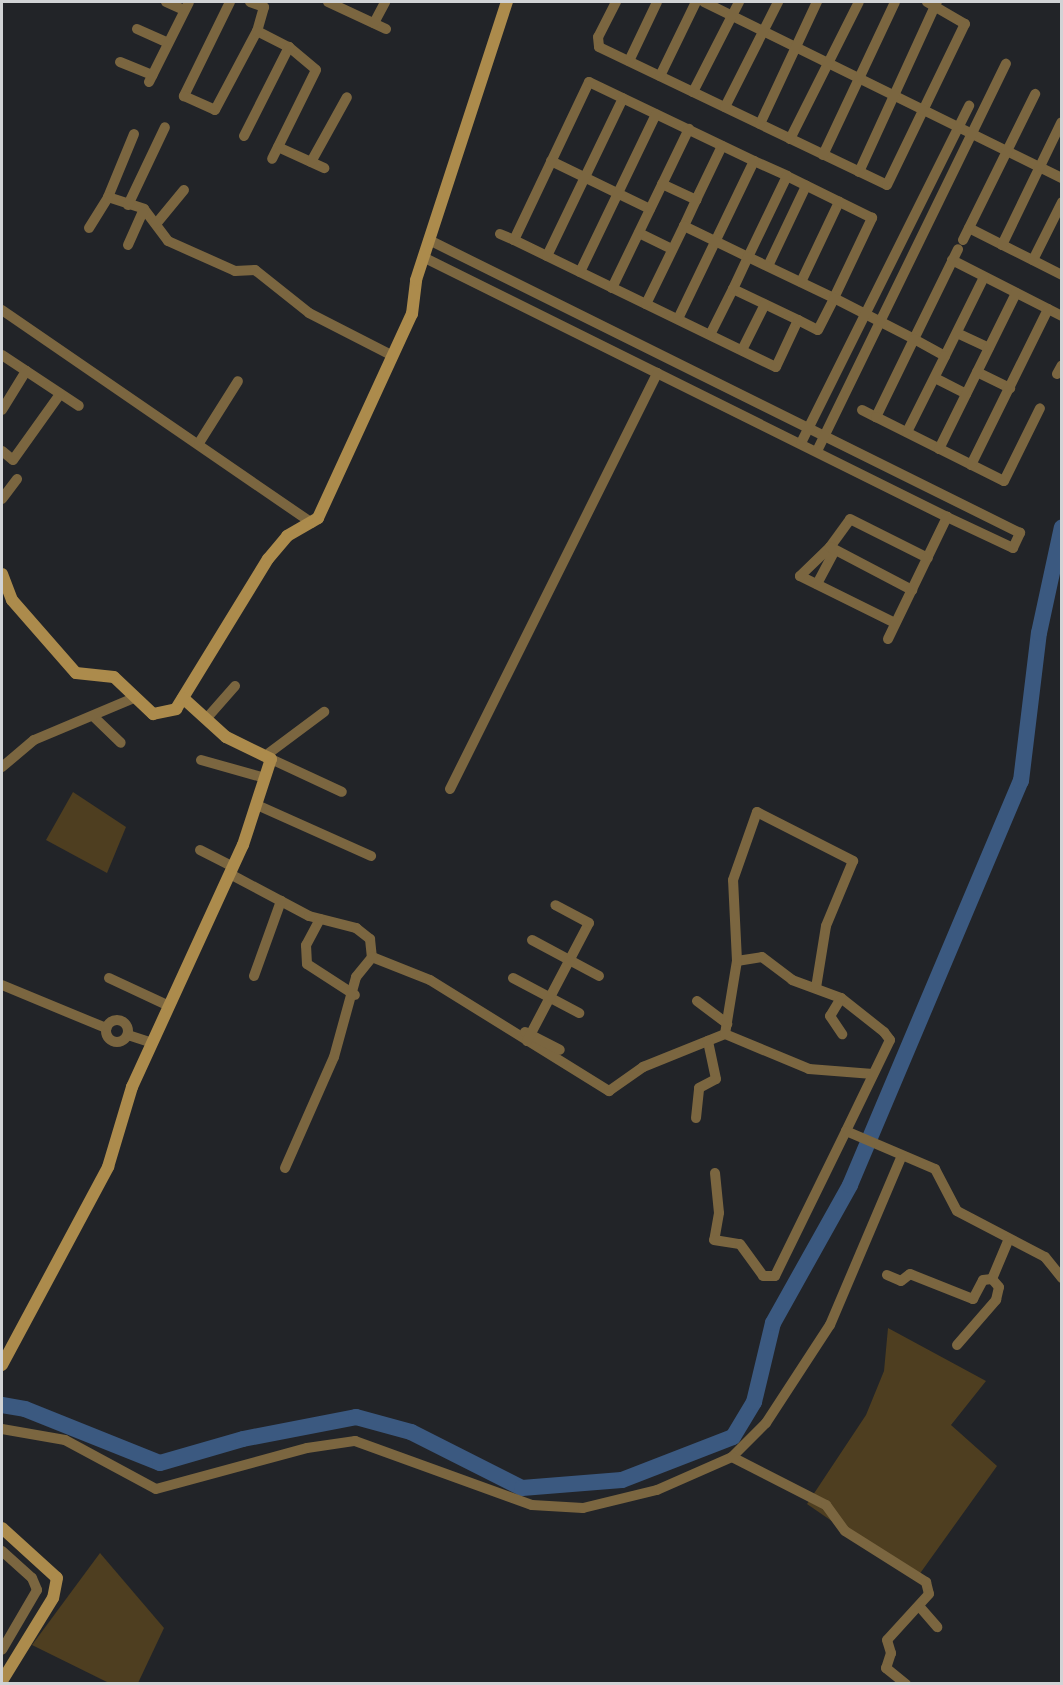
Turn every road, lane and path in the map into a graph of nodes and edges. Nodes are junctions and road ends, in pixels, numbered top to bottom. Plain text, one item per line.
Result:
1 (166, 2) edge
2 (230, 2) edge
3 (250, 2) edge
4 (385, 2) edge
5 (507, 2) edge
6 (616, 2) edge
7 (657, 2) edge
8 (696, 2) edge
9 (704, 2) edge
10 (739, 2) edge
11 (778, 2) edge
12 (817, 2) edge
13 (859, 2) edge
14 (896, 2) edge
15 (335, 3) edge
16 (933, 3) edge
17 (187, 6) edge
18 (732, 15) junction
19 (374, 23) junction
20 (386, 28) dead end
21 (137, 29) dead end
22 (257, 31) junction
23 (763, 31) junction
24 (168, 43) junction
25 (289, 46) junction
26 (795, 46) junction
27 (628, 61) junction
28 (120, 62) dead end
29 (828, 63) junction
30 (1006, 64) dead end
31 (660, 76) junction
32 (859, 78) junction
33 (693, 92) junction
34 (1035, 94) dead end
35 (893, 95) junction
36 (347, 97) dead end
37 (623, 98) junction
38 (969, 106) dead end
39 (724, 107) junction
40 (925, 111) junction
41 (656, 114) junction
42 (1061, 123) edge
43 (760, 124) junction
44 (165, 127) dead end
45 (960, 127) junction
46 (689, 129) junction
47 (134, 134) dead end
48 (972, 134) junction
49 (244, 136) dead end
50 (790, 139) junction
51 (722, 146) junction
52 (278, 147) junction
53 (1007, 152) junction
54 (823, 155) junction
55 (272, 159) dead end
56 (551, 161) junction
57 (754, 161) junction
58 (311, 162) junction
59 (1039, 167) junction
60 (324, 168) dead end
61 (859, 172) junction
62 (787, 176) junction
63 (585, 177) junction
64 (1062, 178) edge
65 (662, 184) junction
66 (806, 186) junction
67 (184, 190) dead end
68 (618, 193) junction
69 (108, 197) junction
70 (696, 200) junction
71 (839, 202) junction
72 (1062, 202) edge
73 (128, 205) junction
74 (144, 209) junction
75 (650, 209) junction
76 (156, 224) junction
77 (684, 225) junction
78 (90, 228) dead end
79 (969, 228) junction
80 (639, 233) junction
81 (500, 234) dead end
82 (429, 240) junction
83 (513, 240) junction
84 (716, 241) junction
85 (128, 245) dead end
86 (1002, 245) junction
87 (672, 249) junction
88 (547, 256) junction
89 (423, 257) junction
90 (748, 257) junction
91 (952, 260) junction
92 (1033, 260) junction
93 (768, 266) junction
94 (580, 272) junction
95 (1062, 275) edge
96 (984, 277) junction
97 (801, 282) junction
98 (612, 288) junction
99 (733, 289) junction
100 (1017, 293) junction
101 (834, 298) junction
102 (646, 304) junction
103 (765, 304) junction
104 (1048, 309) junction
105 (2, 310) edge
106 (866, 314) junction
107 (1062, 316) edge
108 (678, 319) junction
109 (798, 320) junction
110 (879, 322) junction
111 (957, 333) junction
112 (710, 335) junction
113 (914, 339) junction
114 (989, 348) junction
115 (742, 350) junction
116 (656, 352) junction
117 (389, 354) junction
118 (2, 355) edge
119 (945, 356) junction
120 (652, 370) junction
121 (26, 371) junction
122 (977, 372) junction
123 (935, 378) junction
124 (238, 381) dead end
125 (1010, 388) junction
126 (60, 394) junction
127 (966, 394) junction
128 (79, 406) dead end
129 (1040, 408) dead end
130 (2, 410) edge
131 (862, 410) dead end
132 (876, 417) junction
133 (809, 427) junction
134 (907, 432) junction
135 (824, 435) junction
136 (199, 443) junction
137 (801, 443) junction
138 (939, 449) junction
139 (2, 451) edge
140 (817, 451) junction
141 (971, 465) junction
142 (17, 479) dead end
143 (2, 499) edge
144 (947, 517) junction
145 (312, 524) junction
146 (832, 549) junction
147 (928, 558) junction
148 (2, 574) edge
149 (817, 584) junction
150 (912, 590) junction
151 (895, 623) junction
152 (888, 639) dead end
153 (235, 686) dead end
154 (134, 698) junction
155 (183, 698) junction
156 (324, 712) dead end
157 (94, 717) junction
158 (206, 719) junction
159 (121, 743) dead end
160 (270, 756) junction
161 (201, 760) dead end
162 (2, 767) edge
163 (265, 778) junction
164 (450, 789) dead end
165 (342, 792) dead end
166 (257, 805) junction
167 (200, 850) dead end
168 (371, 856) dead end
169 (231, 870) junction
170 (281, 901) junction
171 (555, 905) dead end
172 (320, 920) junction
173 (532, 940) dead end
174 (372, 957) junction
175 (569, 960) junction
176 (737, 961) junction
177 (254, 976) dead end
178 (599, 976) dead end
179 (109, 978) dead end
180 (513, 978) dead end
181 (2, 985) edge
182 (816, 988) junction
183 (355, 995) junction
184 (549, 997) junction
185 (841, 998) junction
186 (697, 1000) dead end
187 (169, 1006) junction
188 (579, 1013) dead end
189 (490, 1014) dead end
190 (726, 1029) junction
191 (842, 1034) dead end
192 (528, 1038) junction
193 (708, 1041) junction
194 (152, 1043) junction
195 (560, 1050) dead end
196 (873, 1074) junction
197 (696, 1118) dead end
198 (851, 1133) junction
199 (901, 1158) junction
200 (285, 1168) dead end
201 (715, 1173) dead end
202 (1008, 1241) junction
203 (887, 1275) dead end
204 (1062, 1278) edge
205 (992, 1279) junction
206 (957, 1345) dead end
207 (2, 1365) edge
208 (2, 1429) edge
209 (732, 1457) junction
210 (2, 1528) edge
211 (3, 1558) edge
212 (919, 1606) junction
213 (937, 1627) dead end
214 (2, 1650) edge
215 (2, 1681) edge
216 (906, 1683) edge

1 - 17 street
2 - 22 street
3 - 22 street
4 - 19 street
5 - 82 street
6 - 27 street
7 - 27 street
8 - 31 street
9 - 18 street
10 - 18 street
11 - 23 street
12 - 26 street
13 - 29 street
14 - 32 street
15 - 19 street
16 - 35 street
16 - 40 street
17 - 24 street
18 - 23 street
18 - 33 street
19 - 20 street
21 - 24 street
22 - 25 street
23 - 26 street
23 - 39 street
24 - 28 street
25 - 49 street
25 - 52 street
26 - 29 street
26 - 43 street
27 - 31 street
29 - 32 street
29 - 50 street
30 - 48 street
31 - 33 street
32 - 35 street
32 - 54 street
33 - 39 street
34 - 53 street
35 - 40 street
35 - 61 street
36 - 58 street
37 - 41 street
37 - 56 street
37 - 63 street
38 - 45 street
39 - 43 street
40 - 45 street
40 - 61 street
41 - 46 street
41 - 68 street
42 - 59 street
43 - 50 street
44 - 73 street
45 - 48 street
45 - 106 street
46 - 51 street
46 - 65 street
47 - 69 street
48 - 53 street
48 - 110 street
50 - 54 street
51 - 57 street
51 - 70 street
52 - 55 street
52 - 58 street
53 - 59 street
53 - 79 street
54 - 61 street
56 - 63 street
56 - 83 street
57 - 62 street
57 - 84 street
58 - 60 street
59 - 64 street
59 - 86 street
62 - 66 street
62 - 90 street
63 - 68 street
63 - 88 street
65 - 70 street
65 - 75 street
66 - 71 street
66 - 93 street
67 - 76 street
68 - 75 street
68 - 94 street
69 - 73 street
69 - 78 street
70 - 77 street
71 - 97 street
71 - 101 street
72 - 92 street
73 - 74 street
74 - 76 street
74 - 85 street
75 - 80 street
76 - 117 street
77 - 84 street
77 - 87 street
79 - 86 street
79 - 91 street
80 - 87 street
80 - 98 street
81 - 83 street
82 - 89 street
82 - 116 street
83 - 88 street
84 - 90 street
84 - 108 street
86 - 92 street
87 - 102 street
88 - 94 street
89 - 117 street
89 - 120 street
90 - 93 street
90 - 99 street
91 - 96 street
91 - 113 street
92 - 95 street
93 - 97 street
94 - 98 street
96 - 100 street
96 - 111 street
97 - 101 street
98 - 102 street
99 - 103 street
99 - 112 street
100 - 104 street
100 - 114 street
101 - 106 street
101 - 109 street
102 - 108 street
103 - 109 street
103 - 115 street
104 - 107 street
104 - 125 street
105 - 136 street
106 - 110 street
106 - 133 street
108 - 112 street
109 - 115 street
110 - 113 street
110 - 135 street
111 - 114 street
111 - 119 street
112 - 115 street
113 - 119 street
113 - 132 street
114 - 122 street
116 - 120 street
116 - 133 street
117 - 145 street
118 - 121 street
119 - 123 street
120 - 137 street
120 - 164 street
121 - 126 street
121 - 130 street
122 - 125 street
122 - 127 street
123 - 127 street
123 - 134 street
124 - 136 street
125 - 141 street
126 - 128 street
126 - 139 street
127 - 138 street
129 - 141 street
131 - 132 street
132 - 134 street
133 - 135 street
133 - 137 street
134 - 138 street
135 - 140 street
135 - 144 street
136 - 145 street
137 - 140 street
138 - 141 street
140 - 144 street
142 - 143 street
144 - 147 street
145 - 155 street
146 - 147 street
146 - 149 street
146 - 149 street
146 - 150 street
147 - 150 street
148 - 154 street
149 - 151 street
150 - 151 street
151 - 152 street
153 - 158 street
154 - 155 street
154 - 157 street
155 - 158 street
156 - 160 street
157 - 159 street
157 - 162 street
158 - 160 street
160 - 163 street
160 - 165 street
161 - 163 street
163 - 166 street
166 - 168 street
166 - 169 street
167 - 169 street
169 - 170 street
169 - 187 street
170 - 172 street
170 - 177 street
171 - 175 street
172 - 174 street
172 - 183 street
173 - 175 street
174 - 183 street
174 - 192 street
175 - 178 street
175 - 184 street
176 - 182 street
176 - 182 street
176 - 190 street
179 - 187 street
180 - 184 street
181 - 194 street
182 - 185 street
183 - 200 street
184 - 188 street
184 - 192 street
185 - 191 street
185 - 196 street
186 - 190 street
187 - 194 street
189 - 192 street
190 - 193 street
190 - 196 street
192 - 193 street
192 - 195 street
193 - 197 street
194 - 207 street
196 - 198 street
198 - 199 street
198 - 201 street
199 - 202 street
199 - 209 street
202 - 204 street
202 - 205 street
203 - 205 street
205 - 206 street
208 - 209 street
209 - 212 street
210 - 215 street
211 - 214 street
212 - 213 street
212 - 216 street

